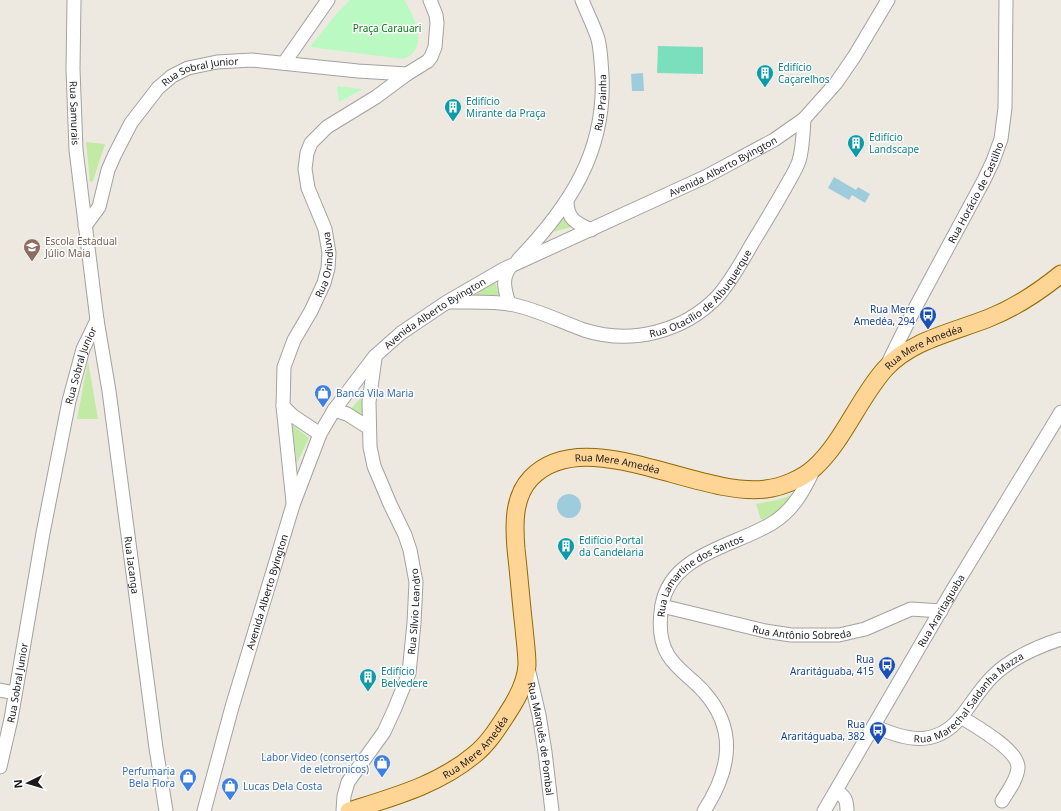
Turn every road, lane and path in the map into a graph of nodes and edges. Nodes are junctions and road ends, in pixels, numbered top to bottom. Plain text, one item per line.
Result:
1 (74, 0) edge
2 (430, 0) edge
3 (582, 0) edge
4 (888, 0) edge
5 (1006, 0) edge
6 (322, 2) edge
7 (284, 62) junction
8 (373, 72) junction
9 (407, 74) junction
10 (376, 97) junction
11 (804, 119) junction
12 (567, 201) junction
13 (85, 226) junction
14 (591, 230) junction
15 (513, 265) junction
16 (1061, 274) edge
17 (448, 302) junction
18 (509, 304) junction
19 (97, 320) junction
20 (375, 356) junction
21 (885, 368) junction
22 (283, 406) junction
23 (334, 410) junction
24 (1061, 412) edge
25 (368, 428) junction
26 (320, 434) junction
27 (814, 469) junction
28 (293, 505) junction
29 (662, 606) junction
30 (941, 611) junction
31 (1061, 639) edge
32 (527, 666) junction
33 (0, 690) edge
34 (15, 693) junction
35 (961, 717) junction
36 (874, 726) junction
37 (0, 767) edge
38 (836, 791) junction
39 (1002, 801) dead end
40 (166, 811) edge
41 (204, 811) edge
42 (343, 811) edge
43 (349, 811) edge
44 (552, 811) edge
45 (704, 811) edge
46 (824, 811) edge
47 (847, 811) edge

1 - 13 street, Rua Samurais
2 - 9 street
3 - 12 street, Rua Prainha
4 - 11 street, Avenida Alberto Byington
5 - 21 street, Rua Horácio de Castilho
6 - 7 street
7 - 8 street
7 - 13 street, Rua Sobral Junior
8 - 9 street
8 - 10 street
9 - 10 street, Rua Orindiuva
10 - 22 street, Rua Orindiuva
11 - 14 street, Avenida Alberto Byington
11 - 18 street, Rua Otacílio de Albuquerque
12 - 14 street
12 - 15 street, Rua Prainha
13 - 19 street, Rua Sobral Junior
14 - 15 street, Avenida Alberto Byington
15 - 17 street, Avenida Alberto Byington
15 - 18 street
16 - 21 main road, Rua Mere Amedéa
17 - 18 street, Rua Otacílio de Albuquerque
17 - 20 street, Avenida Alberto Byington
19 - 34 street, Rua Sobral Junior
19 - 40 street, Rua Iacanga
20 - 23 street, Avenida Alberto Byington
20 - 25 street, Rua Sílvio Leandro
21 - 27 main road, Rua Mere Amedéa
22 - 26 street
22 - 28 street, Rua Orindiuva
23 - 25 street
23 - 26 street, Avenida Alberto Byington
24 - 30 street, Rua Araritaguaba
25 - 42 street, Rua Sílvio Leandro
26 - 28 street, Avenida Alberto Byington
27 - 29 street, Rua Lamartine dos Santos
27 - 32 main road, Rua Mere Amedéa
28 - 41 street, Avenida Alberto Byington
29 - 30 street, Rua Antônio Sobreda
29 - 45 street, Rua Lamartine dos Santos
30 - 36 street, Rua Araritaguaba
31 - 35 street, Rua Marechal Saldanha Mazza
32 - 43 main road, Rua Mere Amedéa
32 - 44 street, Rua Marquês de Pombal
33 - 34 street
34 - 37 street, Rua Sobral Junior
35 - 36 street, Rua Marechal Saldanha Mazza
35 - 39 street
36 - 38 street, Rua Araritaguaba
38 - 46 street, Rua Araritaguaba
38 - 47 street

